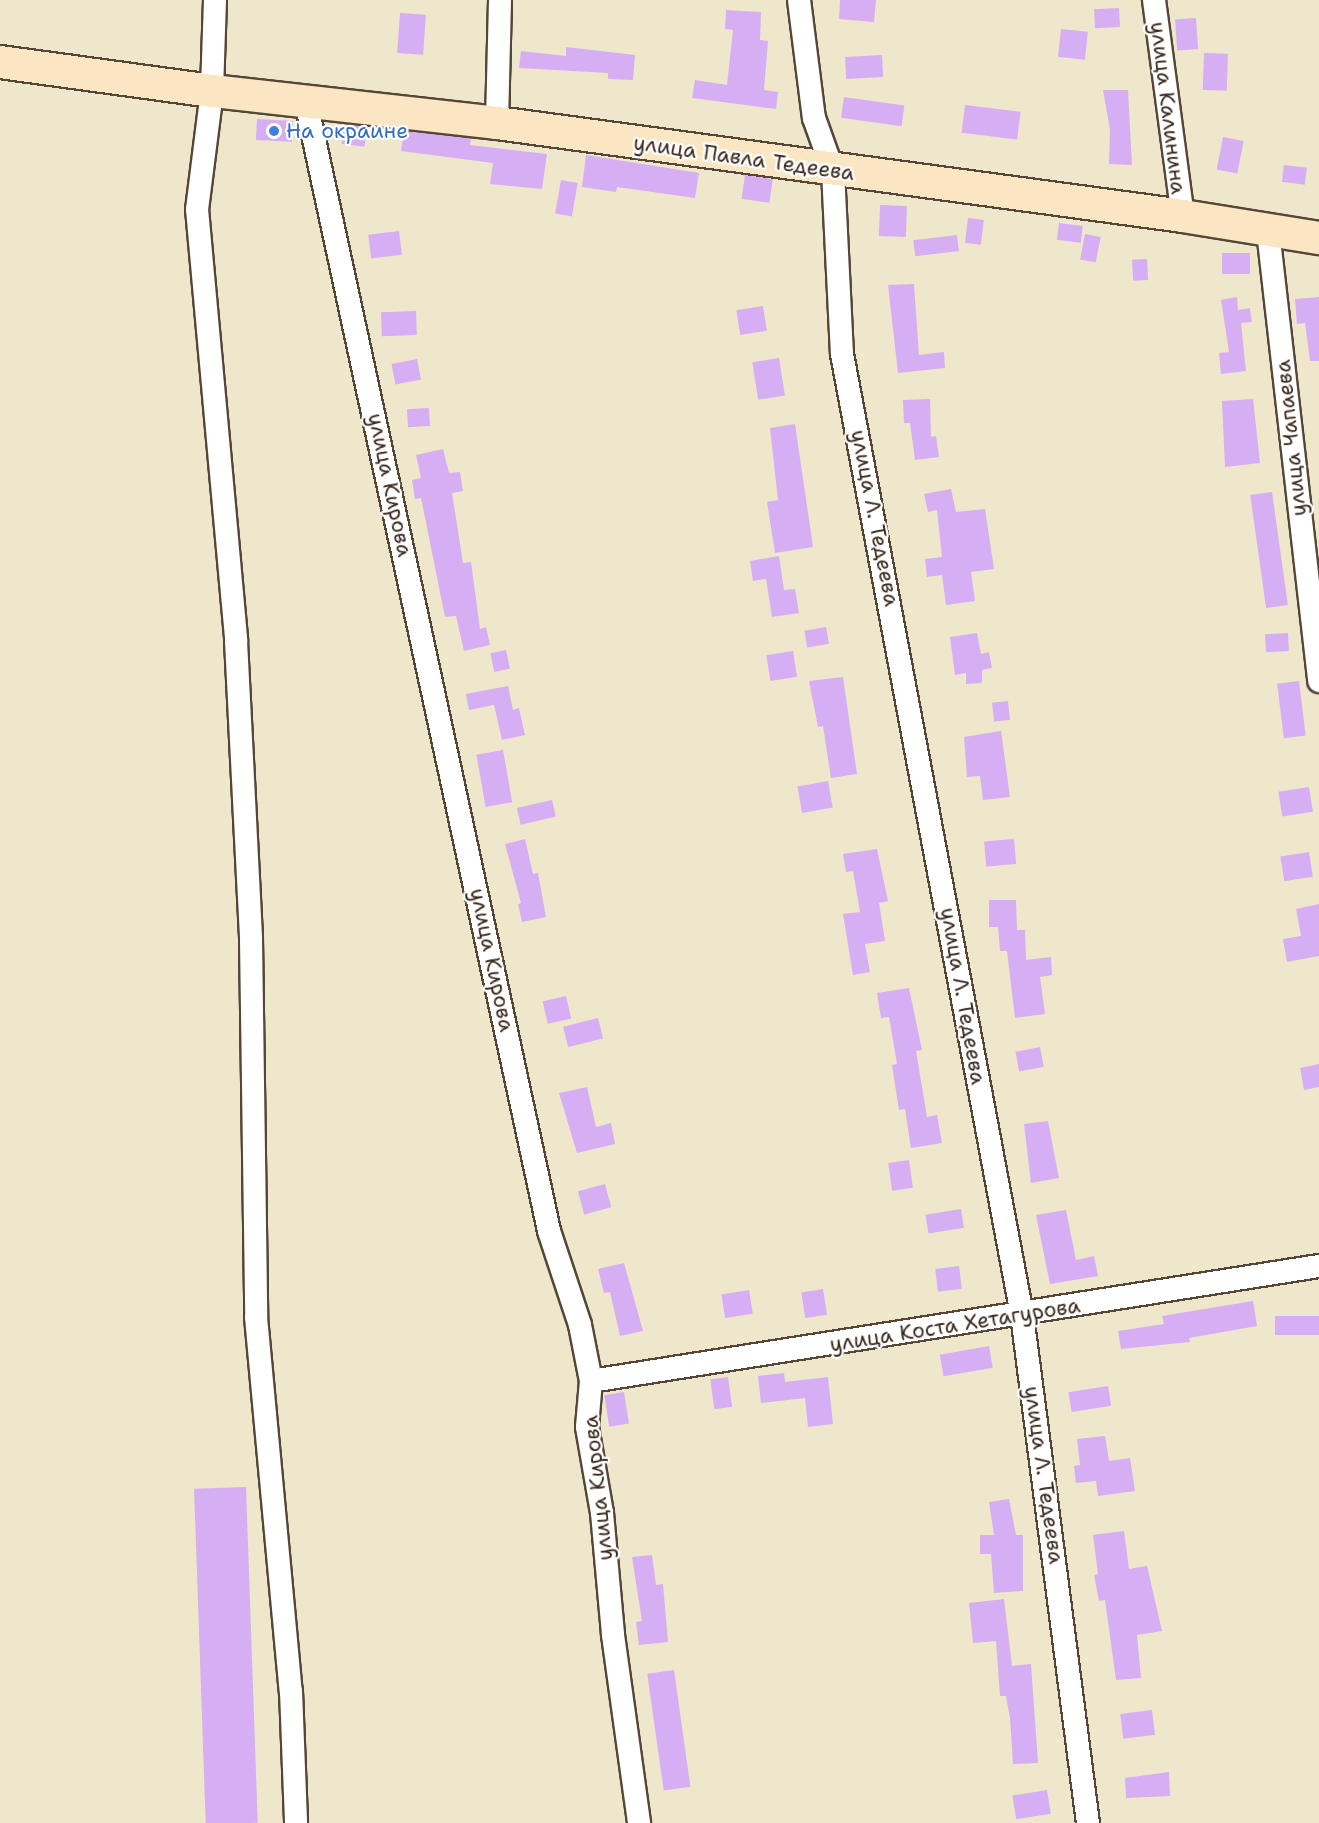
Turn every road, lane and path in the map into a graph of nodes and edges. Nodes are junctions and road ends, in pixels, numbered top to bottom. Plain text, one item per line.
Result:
1 (215, 0) edge
2 (500, 0) edge
3 (799, 0) edge
4 (1155, 0) edge
5 (0, 62) edge
6 (212, 91) junction
7 (306, 102) junction
8 (497, 123) junction
9 (833, 171) junction
10 (1183, 216) junction
11 (1268, 231) junction
12 (1319, 238) edge
13 (1319, 681) edge
14 (1319, 1266) edge
15 (1022, 1315) junction
16 (591, 1381) junction
17 (296, 1823) edge
18 (639, 1823) edge
19 (1088, 1823) edge

1 - 6 street
2 - 8 street
3 - 9 street, улица Л. Тедеева
4 - 10 street, улица Калинина
5 - 6 main road, улица Павла Тедеева
6 - 7 main road, улица Павла Тедеева
6 - 17 street
7 - 8 main road, улица Павла Тедеева
7 - 16 street, улица Кирова
8 - 9 main road, улица Павла Тедеева
9 - 10 main road, улица Павла Тедеева
9 - 15 street, улица Л. Тедеева
10 - 11 main road, улица Павла Тедеева
11 - 12 main road, улица Павла Тедеева
11 - 13 street, улица Чапаева
14 - 15 street, улица Коста Хетагурова
15 - 16 street, улица Коста Хетагурова
15 - 19 street, улица Л. Тедеева
16 - 18 street, улица Кирова

